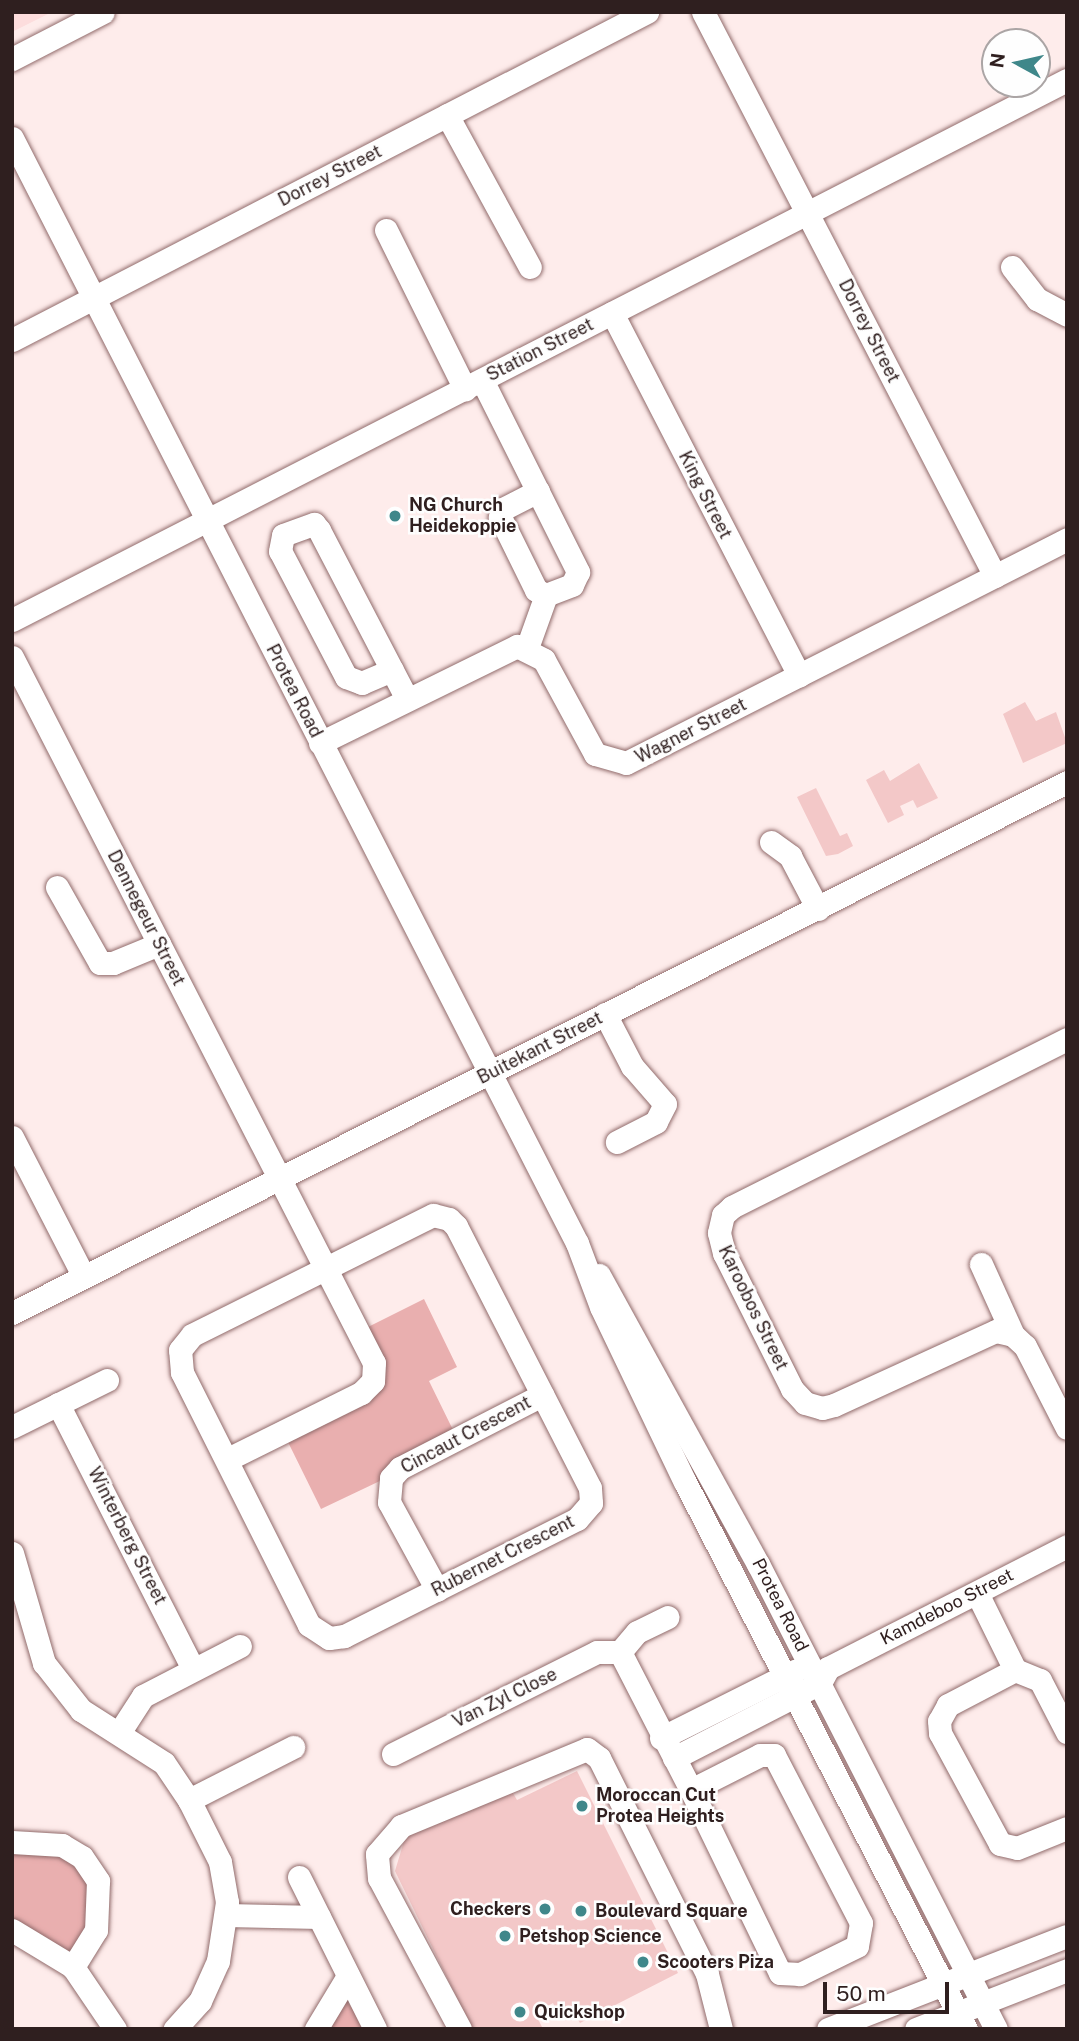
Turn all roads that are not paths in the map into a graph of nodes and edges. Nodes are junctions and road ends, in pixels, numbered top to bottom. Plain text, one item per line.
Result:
1 (103, 12) edge
2 (647, 12) edge
3 (703, 12) edge
4 (12, 59) edge
5 (1067, 80) edge
6 (447, 115) junction
7 (12, 138) edge
8 (21, 175) edge
9 (808, 213) junction
10 (386, 230) dead end
11 (530, 267) dead end
12 (1012, 267) dead end
13 (94, 298) junction
14 (612, 313) junction
15 (1067, 314) edge
16 (12, 340) edge
17 (473, 384) junction
18 (538, 491) junction
19 (207, 522) junction
20 (1067, 539) edge
21 (995, 576) junction
22 (546, 595) junction
23 (12, 620) edge
24 (527, 648) junction
25 (12, 657) edge
26 (392, 670) junction
27 (799, 676) junction
28 (407, 699) junction
29 (320, 743) junction
30 (1067, 782) edge
31 (771, 842) dead end
32 (57, 887) dead end
33 (818, 909) junction
34 (159, 944) junction
35 (605, 1014) junction
36 (1067, 1040) edge
37 (491, 1073) junction
38 (12, 1137) edge
39 (617, 1142) dead end
40 (279, 1179) junction
41 (577, 1243) junction
42 (981, 1264) dead end
43 (327, 1269) junction
44 (84, 1277) junction
45 (12, 1313) edge
46 (1013, 1335) junction
47 (107, 1380) dead end
48 (542, 1395) junction
49 (58, 1404) junction
50 (12, 1427) edge
51 (1067, 1428) edge
52 (228, 1459) junction
53 (1067, 1546) edge
54 (12, 1552) edge
55 (437, 1590) junction
56 (977, 1593) junction
57 (18, 1594) edge
58 (668, 1617) dead end
59 (240, 1646) dead end
60 (620, 1651) junction
61 (194, 1669) junction
62 (1015, 1670) junction
63 (819, 1671) junction
64 (789, 1686) junction
65 (1067, 1731) edge
66 (119, 1733) junction
67 (658, 1733) junction
68 (293, 1747) dead end
69 (393, 1754) dead end
70 (674, 1758) junction
71 (691, 1790) junction
72 (190, 1800) junction
73 (1067, 1828) edge
74 (12, 1842) edge
75 (299, 1877) dead end
76 (226, 1915) junction
77 (319, 1917) junction
78 (12, 1930) edge
79 (1067, 1936) edge
80 (74, 1967) junction
81 (1067, 1970) edge
82 (966, 1975) junction
83 (348, 1976) junction
84 (941, 1984) junction
85 (983, 2004) junction
86 (961, 2020) edge
87 (115, 2029) edge
88 (175, 2029) edge
89 (316, 2029) edge
90 (375, 2029) edge
91 (460, 2029) edge
92 (721, 2029) edge
93 (828, 2029) edge
94 (916, 2029) edge
95 (996, 2029) edge

1 - 4 street
2 - 6 street, Dorrey Street
3 - 9 street, Dorrey Street
5 - 9 street, Station Street
6 - 11 street
6 - 13 street, Dorrey Street
7 - 8 street, Protea Road
8 - 13 street, Protea Road
9 - 14 street, Station Street
9 - 21 street, Dorrey Street
10 - 17 street
12 - 15 street
13 - 16 street, Dorrey Street
13 - 19 street, Protea Road
14 - 17 street, Station Street
14 - 27 street, King Street
17 - 18 street
17 - 19 street, Station Street
18 - 22 street
18 - 22 street
19 - 23 street, Station Street
19 - 29 street, Protea Road
20 - 21 street, Wagner Street
21 - 27 street, Wagner Street
22 - 24 street
24 - 27 street, Wagner Street
24 - 28 street
25 - 34 street, Dennegeur Street
26 - 26 street
26 - 28 street
28 - 29 street
29 - 37 street, Protea Road
30 - 33 street, Buitekant Street
31 - 33 street
32 - 34 street
33 - 35 street, Buitekant Street
34 - 40 street, Dennegeur Street
35 - 37 street, Buitekant Street
35 - 39 street
36 - 46 street, Karoobos Street
37 - 40 street, Buitekant Street
37 - 41 street, Protea Road
38 - 44 street
40 - 43 street, Dennegeur Street
40 - 44 street, Buitekant Street
41 - 63 street, Protea Road
41 - 64 street, Protea Road
42 - 46 street
43 - 48 street, Rubernet Crescent
43 - 52 street, Dennegeur Street
43 - 52 street, Rubernet Crescent
44 - 45 street, Buitekant Street
46 - 51 street
47 - 49 street
48 - 55 street, Cincaut Crescent
48 - 55 street, Rubernet Crescent
49 - 50 street
49 - 61 street, Winterberg Street
52 - 55 street, Rubernet Crescent
53 - 56 street, Kamdeboo Street
54 - 57 street
56 - 62 street
56 - 63 street, Kamdeboo Street
57 - 66 street
58 - 60 street
59 - 61 street
60 - 67 street
60 - 69 street, Van Zyl Close
61 - 66 street
62 - 65 street
62 - 73 street
63 - 64 street, Kamdeboo Street
63 - 82 street, Protea Road
64 - 67 street
64 - 70 street
64 - 84 street, Protea Road
66 - 72 street
67 - 70 street
68 - 72 street
70 - 71 street
71 - 71 street
72 - 76 street
74 - 80 street
75 - 77 street
76 - 77 street
76 - 88 street
77 - 83 street
78 - 80 street
79 - 82 street
80 - 87 street
81 - 85 street
82 - 84 street
82 - 85 street, Protea Road
83 - 89 street
83 - 90 street
84 - 86 street, Protea Road
84 - 93 street
85 - 86 street
85 - 95 street, Protea Road
86 - 94 street
91 - 92 street

